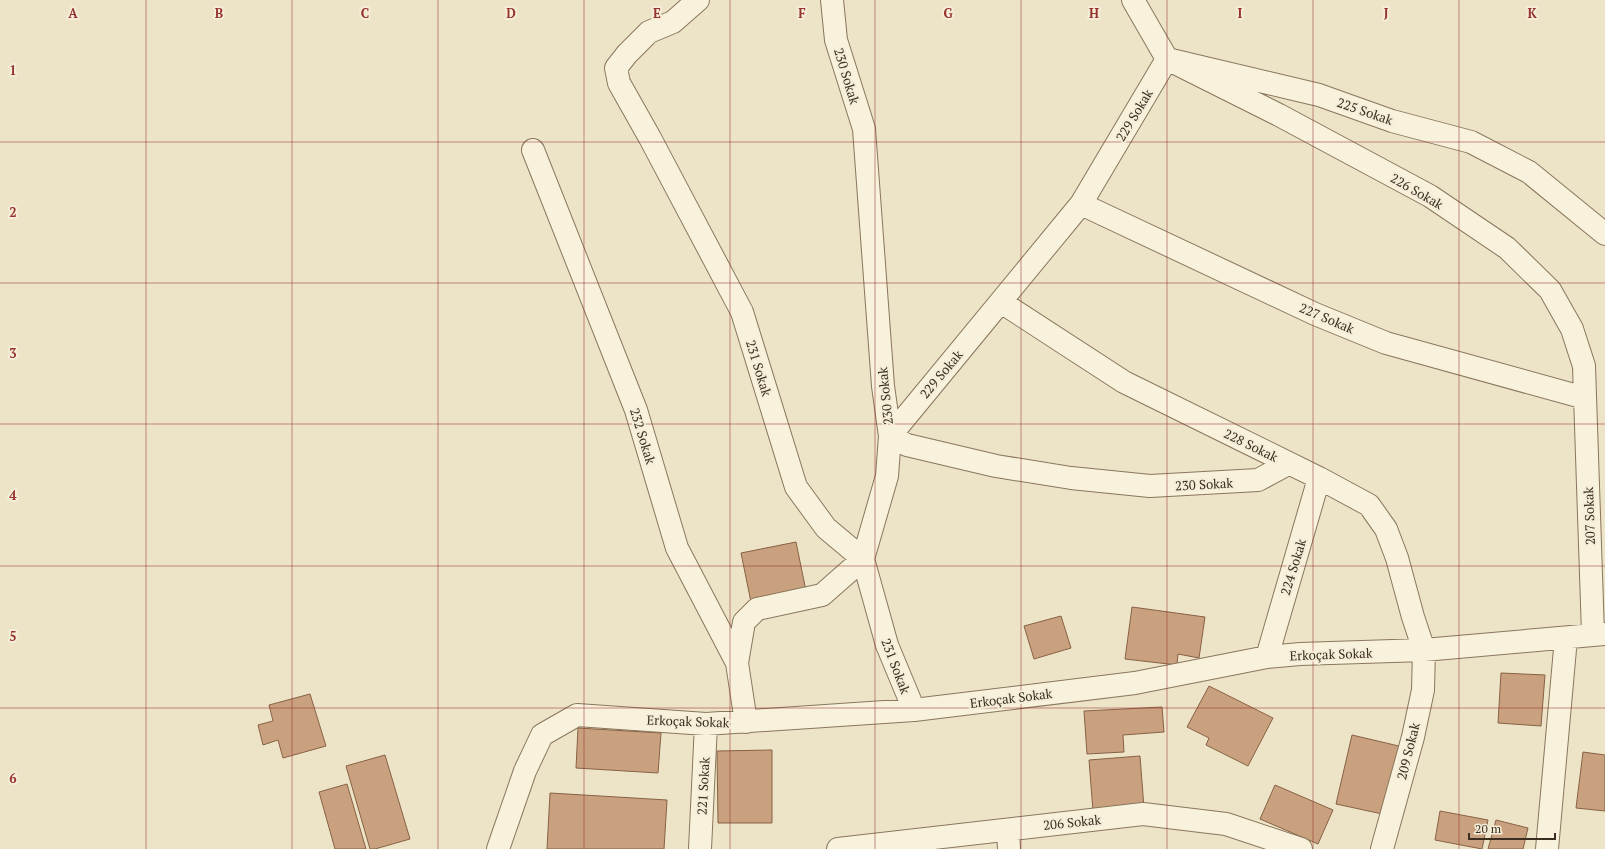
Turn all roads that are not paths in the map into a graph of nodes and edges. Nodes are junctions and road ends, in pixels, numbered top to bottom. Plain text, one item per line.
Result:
1 (698, 0) edge
2 (832, 0) edge
3 (1133, 0) edge
4 (1167, 59) junction
5 (533, 150) dead end
6 (1081, 204) junction
7 (1605, 234) edge
8 (1001, 302) junction
9 (1586, 398) junction
10 (890, 436) junction
11 (1288, 464) junction
12 (1319, 478) junction
13 (863, 559) junction
14 (1599, 634) edge
15 (1566, 638) junction
16 (1424, 650) junction
17 (1267, 657) junction
18 (737, 663) junction
19 (914, 710) junction
20 (746, 722) junction
21 (706, 724) junction
22 (1008, 839) edge
23 (1297, 848) edge
24 (498, 849) edge
25 (700, 849) edge
26 (838, 849) edge
27 (1382, 849) edge
28 (1547, 849) edge

1 - 13 street, 231 Sokak
2 - 10 street, 230 Sokak
3 - 4 street
4 - 6 street, 229 Sokak
4 - 7 street, 225 Sokak
4 - 9 street, 226 Sokak
5 - 18 street, 232 Sokak
6 - 8 street, 229 Sokak
6 - 9 street, 227 Sokak
8 - 10 street, 229 Sokak
8 - 11 street, 228 Sokak
9 - 14 street, 207 Sokak
10 - 11 street, 230 Sokak
10 - 13 street
11 - 12 street, 228 Sokak
12 - 16 street, 228 Sokak
12 - 17 street, 224 Sokak
13 - 18 street
13 - 19 street, 231 Sokak
14 - 15 street, Erkoçak Sokak
15 - 16 street, Erkoçak Sokak
15 - 28 street
16 - 17 street, Erkoçak Sokak
16 - 27 street, 209 Sokak
17 - 19 street, Erkoçak Sokak
18 - 20 street, 232 Sokak
19 - 20 street, Erkoçak Sokak
20 - 21 street, Erkoçak Sokak
21 - 24 street, Erkoçak Sokak
21 - 25 street, 221 Sokak
22 - 23 street, 206 Sokak
22 - 26 street, 206 Sokak

